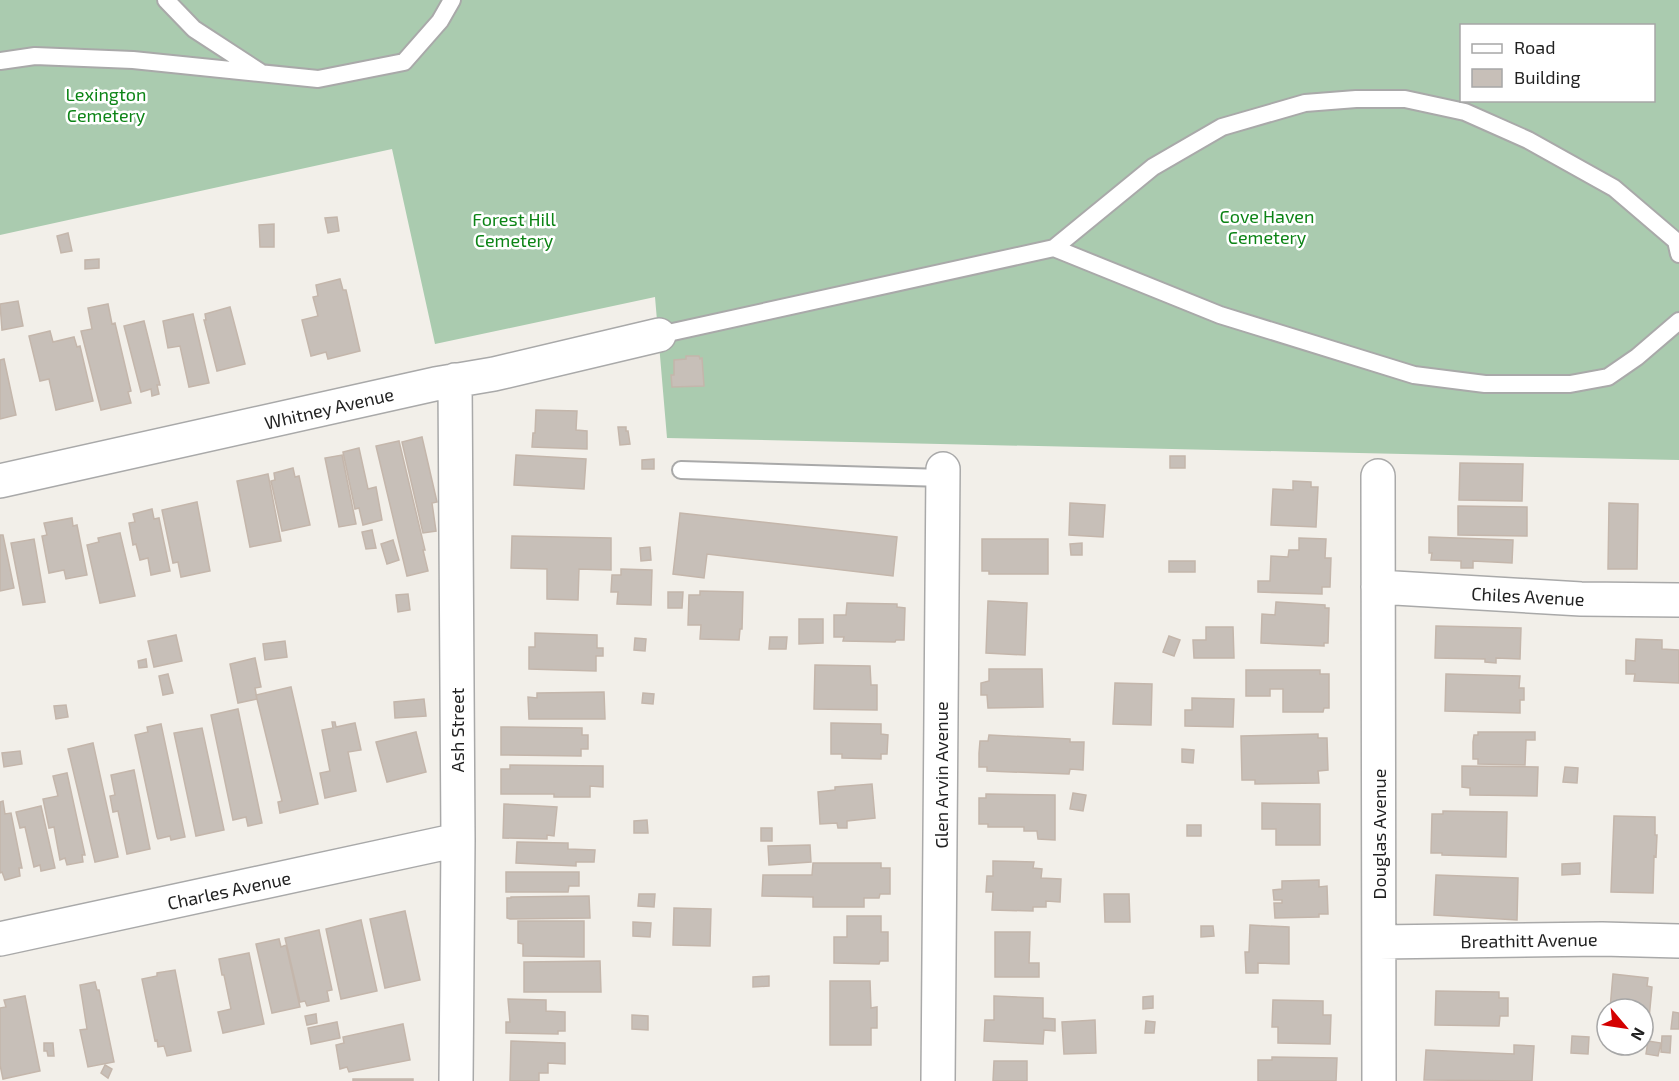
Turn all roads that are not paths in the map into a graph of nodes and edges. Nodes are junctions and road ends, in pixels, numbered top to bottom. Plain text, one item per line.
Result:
1 (166, 0) edge
2 (452, 0) edge
3 (0, 61) edge
4 (264, 75) junction
5 (1678, 245) edge
6 (1054, 248) junction
7 (1679, 321) edge
8 (659, 335) joint
9 (455, 380) junction
10 (681, 470) dead end
11 (943, 473) joint
12 (1378, 476) dead end
13 (0, 481) edge
14 (1378, 588) junction
15 (1679, 600) edge
16 (458, 840) junction
17 (0, 939) edge
18 (1679, 941) edge
19 (1379, 942) junction
20 (456, 1081) edge
21 (938, 1081) edge
22 (1379, 1081) edge

1 - 4 lane
2 - 4 lane
3 - 4 lane
5 - 6 lane
6 - 7 lane
6 - 8 lane
8 - 9 street, Whitney Avenue
9 - 13 street, Whitney Avenue
9 - 16 street, Ash Street
10 - 11 lane
11 - 21 street, Glen Arvin Avenue
12 - 14 street, Douglas Avenue
14 - 15 street, Chiles Avenue
14 - 19 street, Douglas Avenue
16 - 17 street, Charles Avenue
16 - 20 street, Ash Street
18 - 19 street, Breathitt Avenue
19 - 22 street, Douglas Avenue

